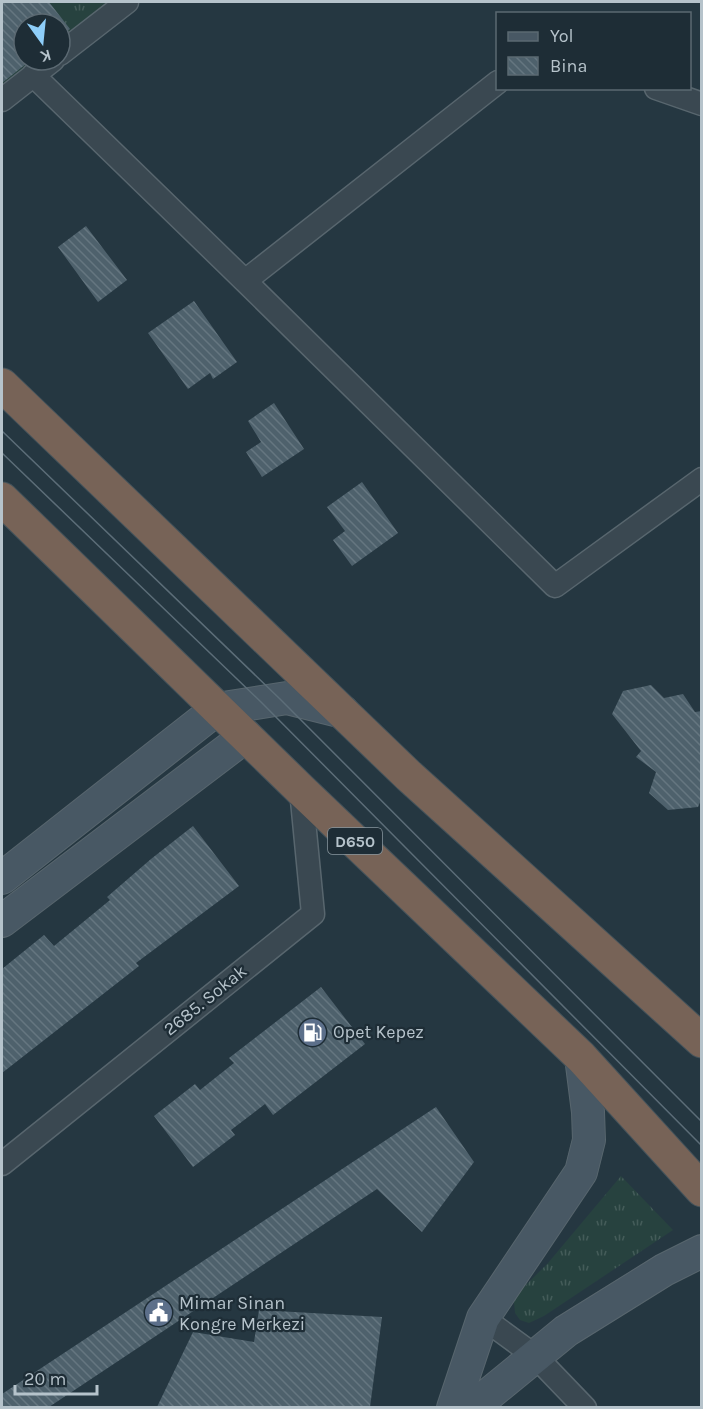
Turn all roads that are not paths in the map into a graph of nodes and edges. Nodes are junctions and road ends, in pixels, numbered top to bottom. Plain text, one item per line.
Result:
1 (127, 2) edge
2 (72, 45) edge
3 (37, 72) edge
4 (33, 75) junction
5 (496, 84) edge
6 (662, 90) edge
7 (2, 100) edge
8 (702, 104) edge
9 (245, 281) junction
10 (2, 385) edge
11 (702, 479) edge
12 (2, 499) edge
13 (217, 709) junction
14 (343, 712) junction
15 (246, 736) junction
16 (301, 790) junction
17 (2, 878) edge
18 (2, 921) edge
19 (702, 1041) edge
20 (581, 1057) junction
21 (2, 1164) edge
22 (702, 1190) edge
23 (702, 1251) edge
24 (483, 1318) junction
25 (535, 1356) junction
26 (453, 1407) edge
27 (472, 1407) edge
28 (585, 1407) edge

1 - 2 street
3 - 4 street
4 - 7 street
4 - 9 street
5 - 9 street
6 - 8 street
9 - 11 street
10 - 14 highway
12 - 13 highway, D650
13 - 14 street
13 - 15 highway, D650
13 - 17 street
14 - 19 highway
15 - 16 highway, D650
15 - 18 street
16 - 20 highway, D650
16 - 21 street, 2685. Sokak
20 - 22 highway, D650
20 - 24 street
23 - 25 street
24 - 25 street
24 - 26 street
25 - 27 street
25 - 28 street

